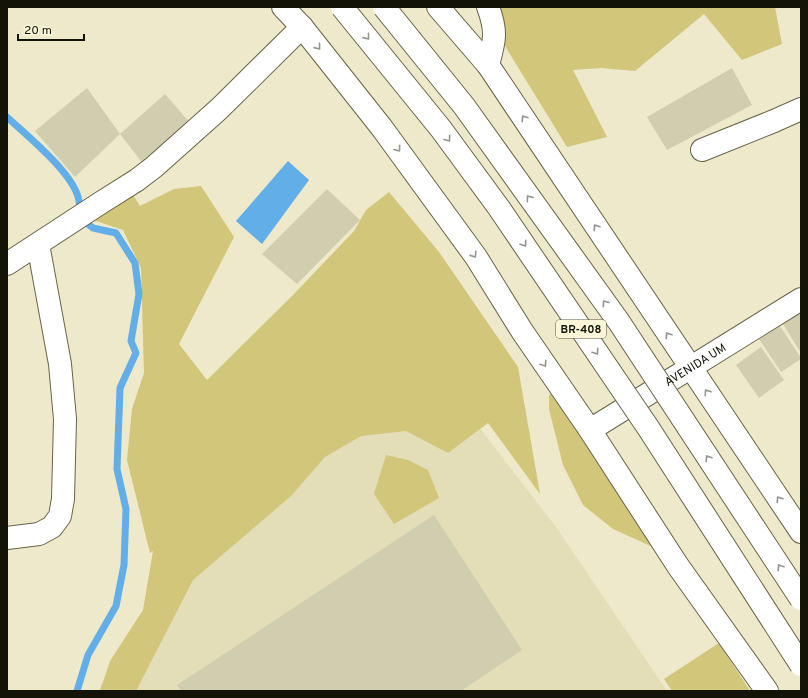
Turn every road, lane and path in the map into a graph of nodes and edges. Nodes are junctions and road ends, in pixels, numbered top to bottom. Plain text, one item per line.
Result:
1 (283, 7) edge
2 (342, 7) edge
3 (384, 7) edge
4 (438, 7) edge
5 (488, 7) edge
6 (302, 27) junction
7 (488, 65) junction
8 (801, 109) edge
9 (702, 150) dead end
10 (38, 244) junction
11 (7, 264) edge
12 (801, 299) edge
13 (690, 367) junction
14 (590, 430) junction
15 (801, 532) edge
16 (7, 538) edge
17 (801, 599) edge
18 (801, 665) edge
19 (767, 691) edge

1 - 6 main road
2 -> 18 main road, BR-408, bridge
17 -> 3 main road, BR-408, bridge
4 - 7 main road
5 - 7 main road
6 - 10 main road
6 -> 14 main road
13 -> 7 main road
8 - 9 main road
10 - 11 main road
10 - 16 main road
12 - 13 main road, AVENIDA UM
13 - 14 main road, AVENIDA UM
15 -> 13 main road
14 - 19 main road

